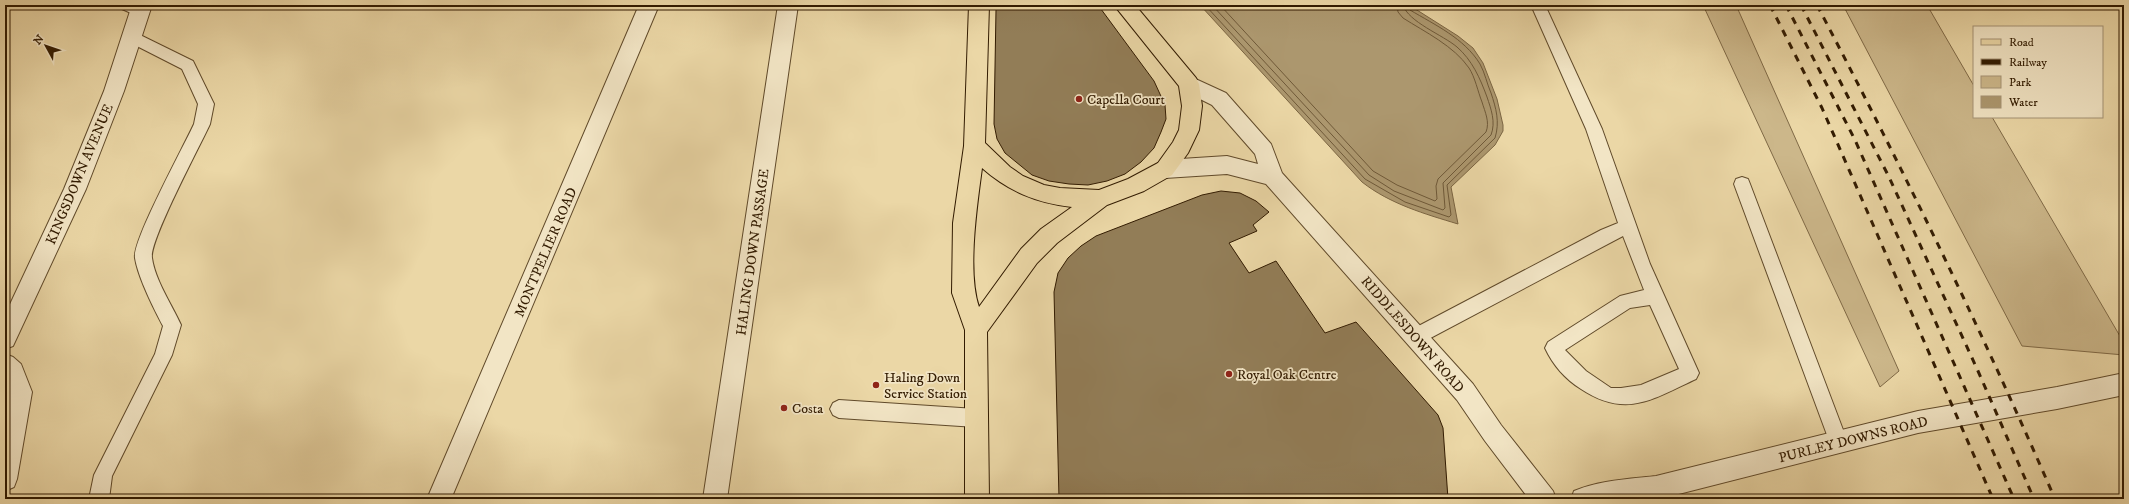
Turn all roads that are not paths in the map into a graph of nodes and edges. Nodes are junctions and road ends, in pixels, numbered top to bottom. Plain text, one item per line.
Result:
1 (649, 5) edge
2 (788, 5) edge
3 (979, 5) edge
4 (1124, 5) edge
5 (1538, 5) edge
6 (137, 7) edge
7 (132, 37) junction
8 (1190, 84) junction
9 (974, 146) junction
10 (1165, 169) junction
11 (1273, 177) junction
12 (1742, 184) dead end
13 (1099, 199) junction
14 (1628, 227) junction
15 (1655, 296) junction
16 (976, 330) junction
17 (1414, 337) junction
18 (5, 340) edge
19 (5, 365) edge
20 (2124, 384) edge
21 (839, 409) dead end
22 (976, 418) junction
23 (1839, 443) junction
24 (5, 480) edge
25 (1655, 494) edge
26 (99, 499) edge
27 (439, 499) edge
28 (715, 499) edge
29 (977, 499) edge
30 (1544, 499) edge
31 (1583, 499) edge

1 - 27 street, MONTPELIER ROAD
2 - 28 street, HALING DOWN PASSAGE
3 - 9 main road
4 - 8 main road
5 - 14 lane
6 - 7 street, KINGSDOWN AVENUE
7 - 18 street, KINGSDOWN AVENUE
7 - 26 lane
8 - 10 main road
8 - 11 street, RIDDLESDOWN ROAD
9 - 13 main road
9 - 16 main road
10 - 11 street
10 - 13 main road
11 - 17 street, RIDDLESDOWN ROAD
12 - 23 lane
13 - 16 main road
14 - 15 lane
14 - 17 lane
15 - 15 lane
16 - 22 main road
17 - 30 street, RIDDLESDOWN ROAD
19 - 24 street
20 - 23 street, PURLEY DOWNS ROAD
21 - 22 lane
22 - 29 main road
23 - 25 street, PURLEY DOWNS ROAD
25 - 31 street, PURLEY DOWNS ROAD

